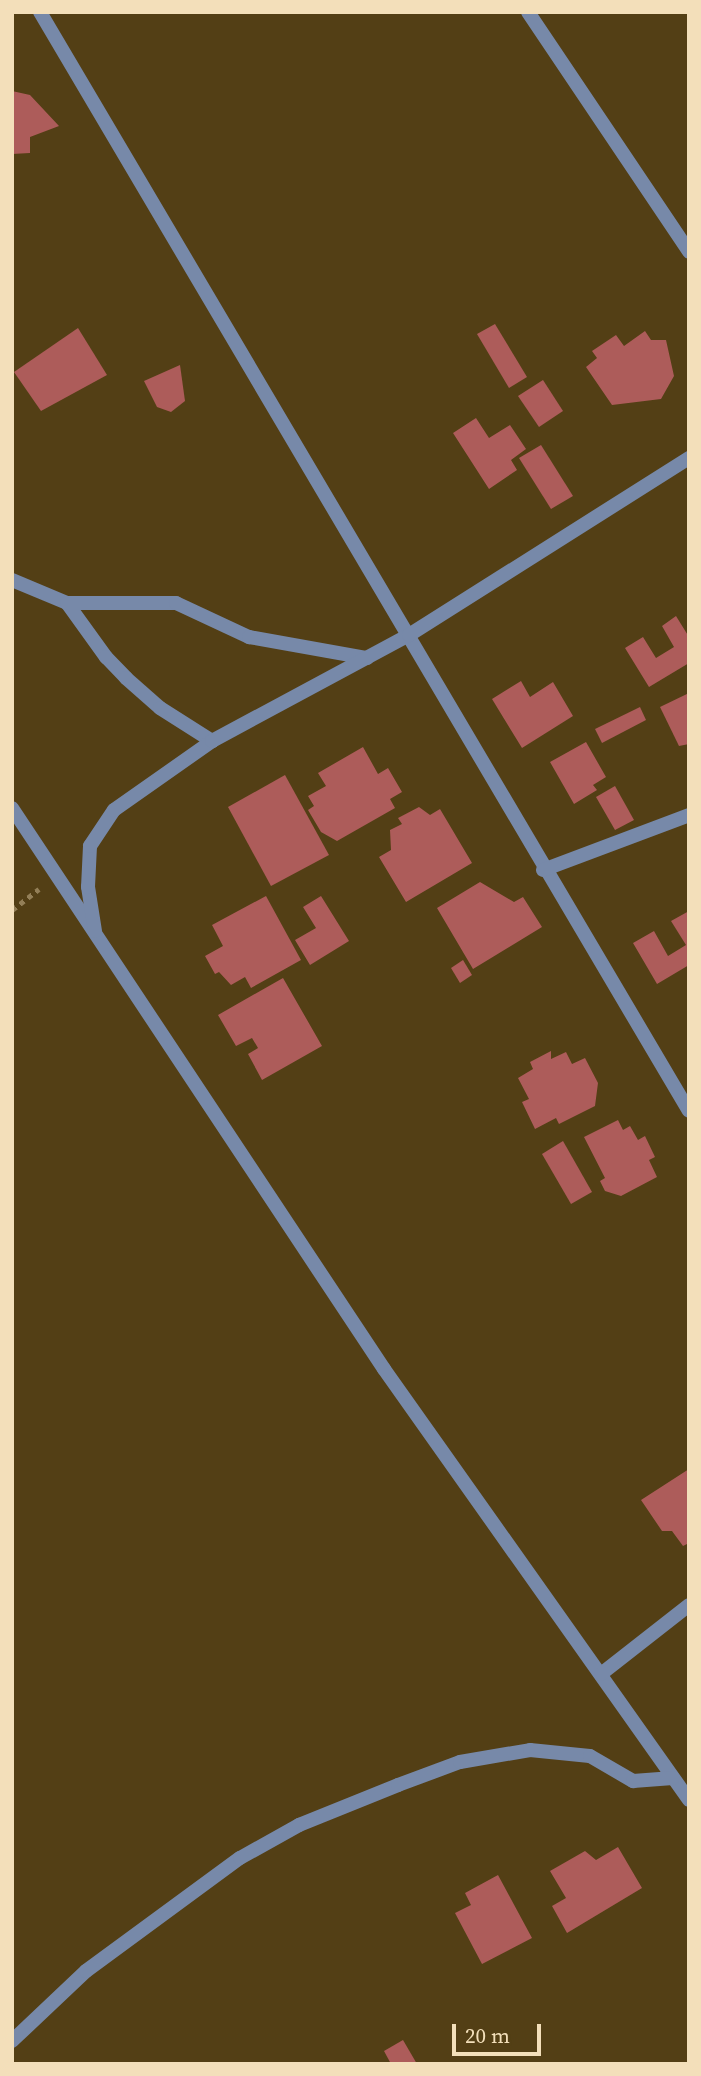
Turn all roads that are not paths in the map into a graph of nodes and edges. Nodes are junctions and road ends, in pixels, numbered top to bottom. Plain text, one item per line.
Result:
1 (40, 12) edge
2 (528, 12) edge
3 (689, 252) edge
4 (689, 458) edge
5 (12, 580) edge
6 (68, 603) junction
7 (409, 635) junction
8 (367, 658) junction
9 (212, 741) junction
10 (12, 808) edge
11 (689, 815) edge
12 (543, 870) junction
13 (96, 937) junction
14 (689, 1111) edge
15 (689, 1605) edge
16 (601, 1674) junction
17 (673, 1778) junction
18 (689, 1800) edge
19 (12, 2041) edge

1 - 7 street
2 - 3 street
4 - 7 street
5 - 6 street
6 - 8 street
6 - 9 street
7 - 8 street
7 - 12 street
8 - 9 street
9 - 13 street
10 - 13 street
11 - 12 street
12 - 14 street
13 - 16 street
15 - 16 street
16 - 17 street
17 - 18 street
17 - 19 street

